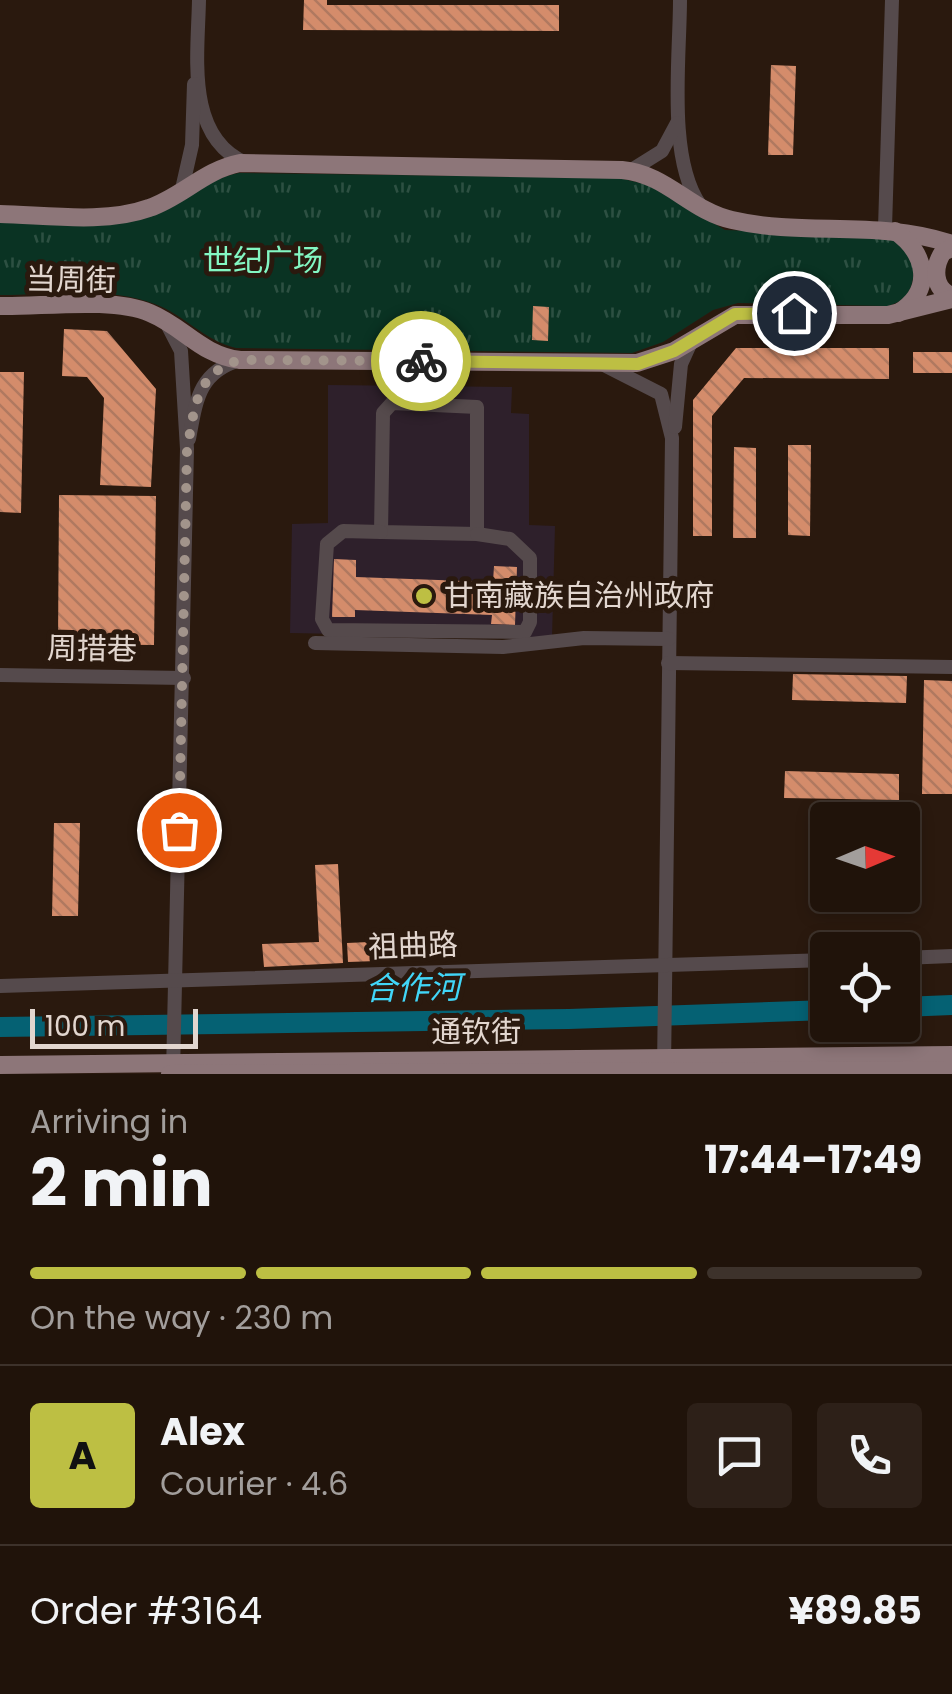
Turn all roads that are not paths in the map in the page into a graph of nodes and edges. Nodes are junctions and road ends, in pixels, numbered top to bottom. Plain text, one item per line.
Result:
1 (199, 0) edge
2 (680, 0) edge
3 (892, 0) edge
4 (198, 68) junction
5 (679, 112) junction
6 (246, 162) junction
7 (630, 171) junction
8 (182, 188) junction
9 (702, 208) junction
10 (0, 214) edge
11 (889, 228) junction
12 (952, 246) edge
13 (952, 297) edge
14 (0, 306) edge
15 (888, 315) junction
16 (166, 321) junction
17 (697, 334) junction
18 (240, 360) junction
19 (434, 362) junction
20 (601, 364) junction
21 (433, 404) junction
22 (672, 438) junction
23 (187, 449) junction
24 (382, 532) junction
25 (477, 534) junction
26 (668, 639) junction
27 (315, 643) dead end
28 (668, 663) junction
29 (952, 668) edge
30 (0, 676) edge
31 (184, 678) junction
32 (952, 956) edge
33 (920, 957) edge
34 (810, 961) edge
35 (663, 966) junction
36 (0, 986) edge
37 (174, 987) junction
38 (952, 1055) edge
39 (172, 1064) edge
40 (0, 1065) edge
41 (664, 1068) edge
42 (952, 1070) edge

1 - 4 street
2 - 5 street
3 - 11 street
4 - 6 street
4 - 8 street
5 - 7 street
5 - 9 street
6 - 7 main road
6 - 8 main road
7 - 9 main road
8 - 10 main road
9 - 11 main road
11 - 12 main road
11 - 15 main road
12 - 13 main road
13 - 15 main road, 当周街
14 - 16 main road, 当周街
15 - 17 main road, 当周街
16 - 18 main road, 当周街
16 - 23 street
17 - 20 main road, 当周街
17 - 22 street
18 - 19 main road, 当周街
18 - 23 street
19 - 20 main road, 当周街
19 - 21 street
20 - 22 street
21 - 24 street
21 - 25 street
22 - 26 street
23 - 31 street
24 - 25 street
24 - 25 street
26 - 27 street
26 - 28 street
28 - 29 street
28 - 35 street
30 - 31 street, 周措巷
31 - 37 street
32 - 33 street
34 - 35 street, 祖曲路
35 - 37 street, 祖曲路
35 - 41 street
36 - 37 street, 祖曲路
37 - 39 street
38 - 41 main road, 通钦街
39 - 40 main road, 通钦街
39 - 41 main road, 通钦街
41 - 42 main road

